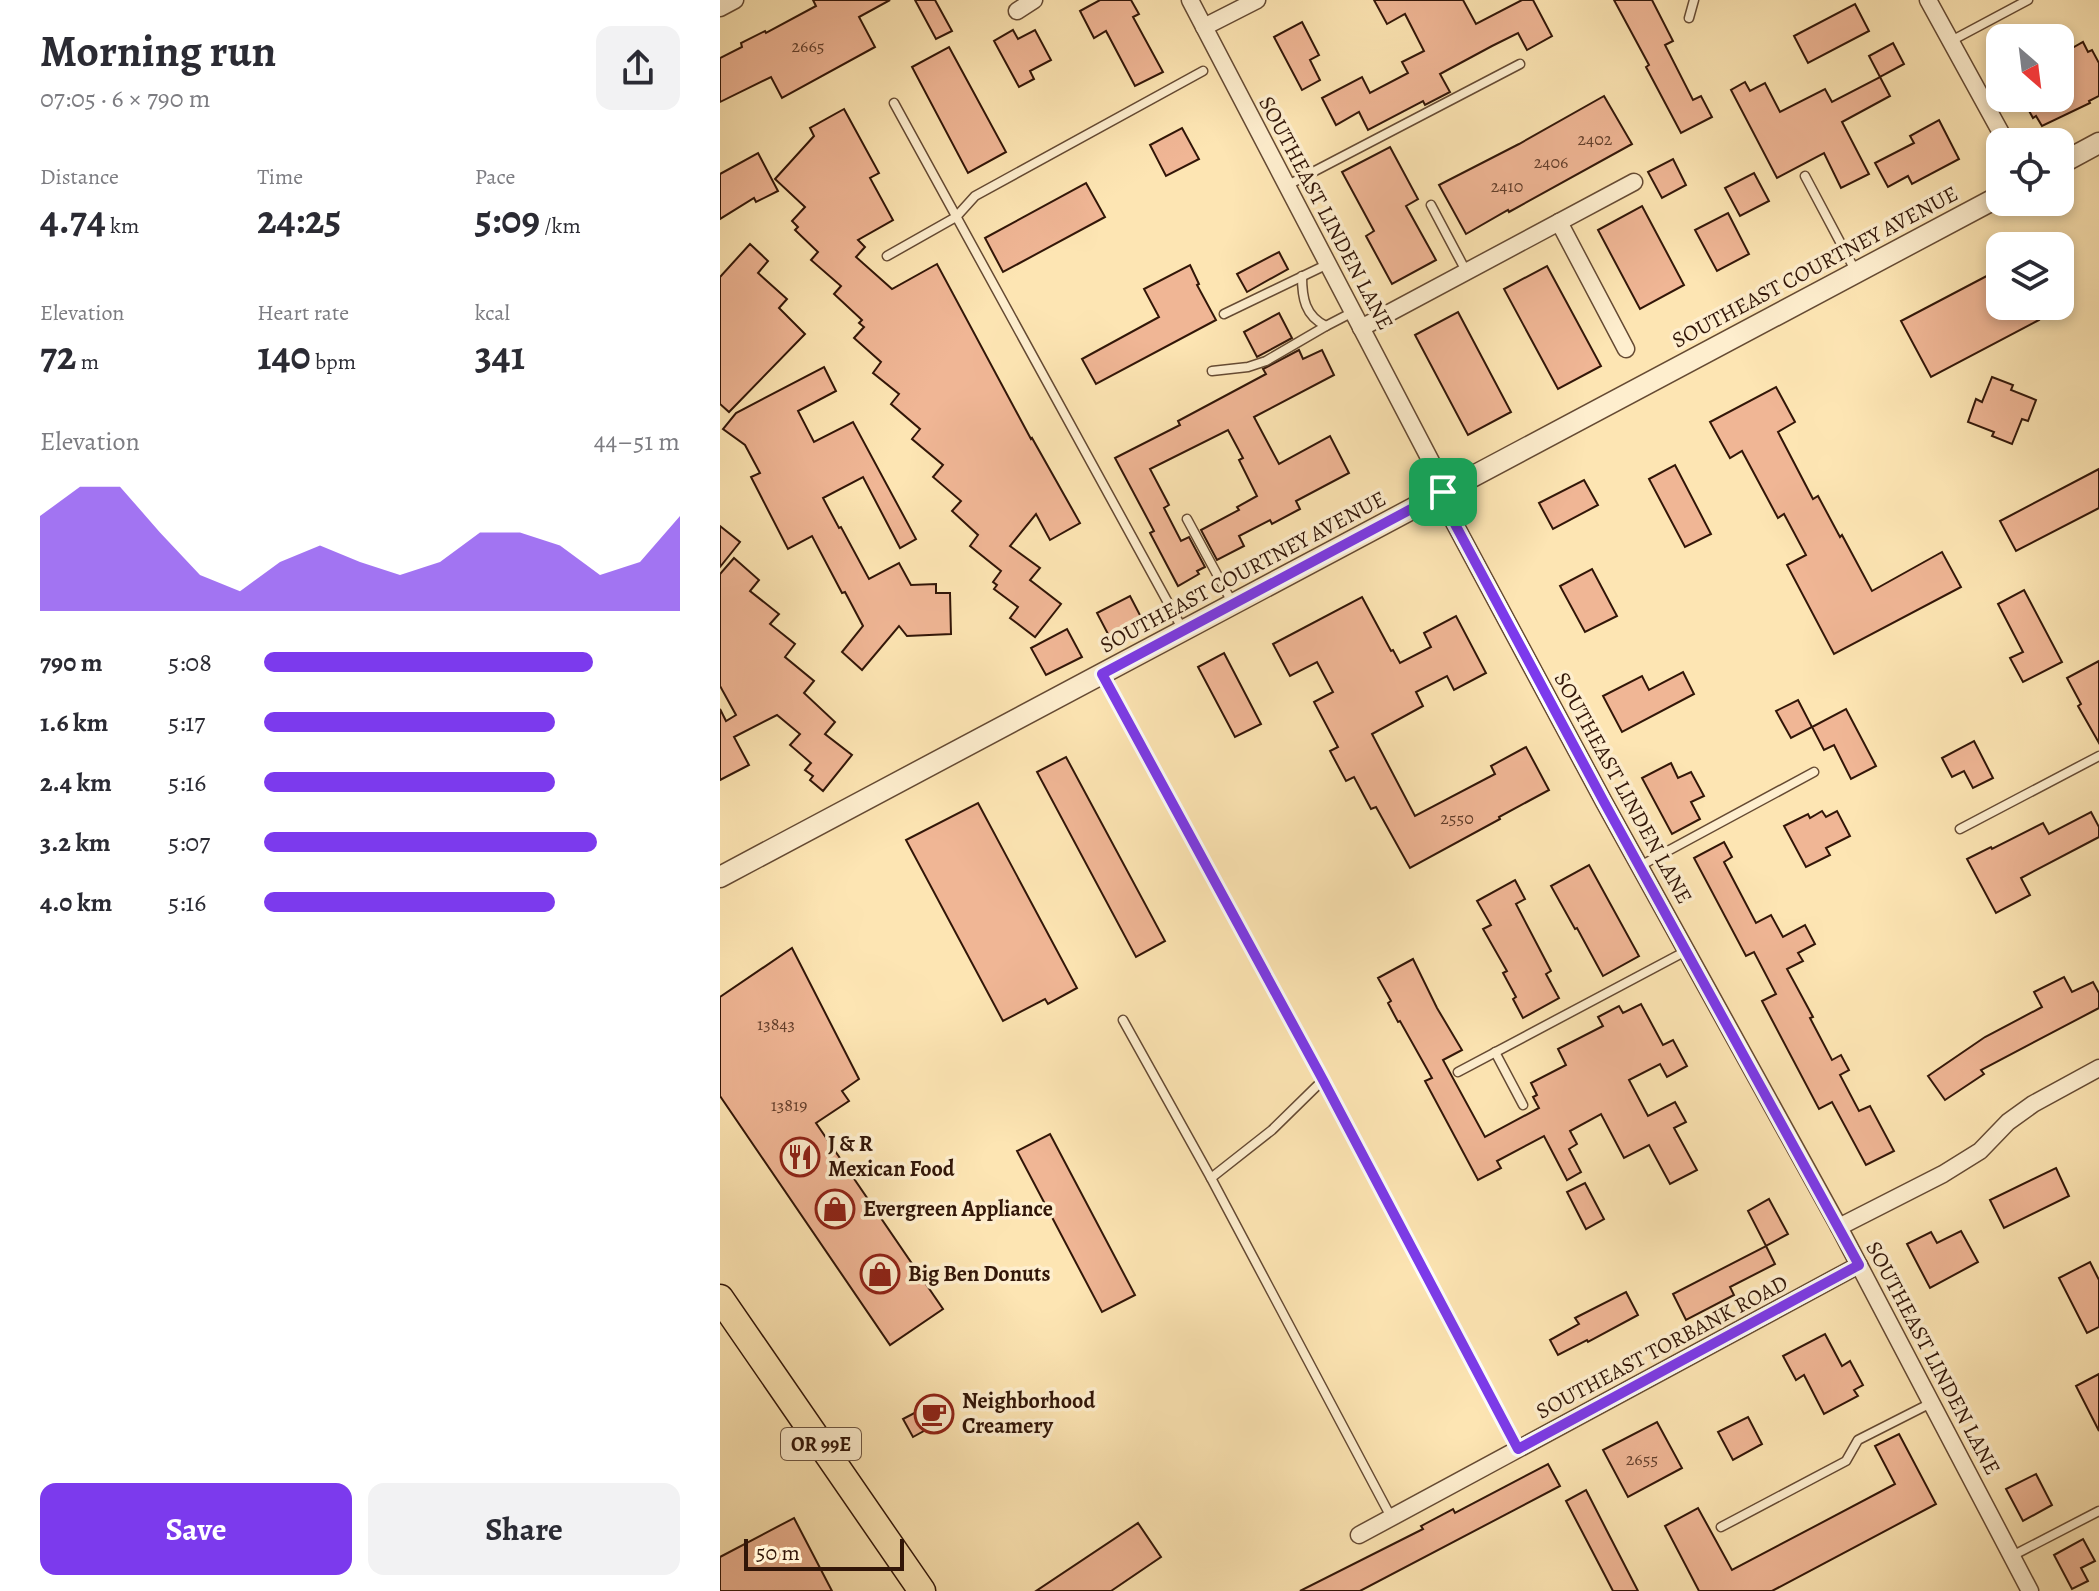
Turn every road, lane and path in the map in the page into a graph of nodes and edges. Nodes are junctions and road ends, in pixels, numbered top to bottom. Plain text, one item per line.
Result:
1 (735, 0) edge
2 (1034, 0) edge
3 (1190, 0) edge
4 (1257, 0) edge
5 (1694, 0) edge
6 (1928, 0) edge
7 (2028, 0) edge
8 (720, 8) edge
9 (1017, 11) dead end
10 (1689, 18) dead end
11 (1204, 27) junction
12 (1951, 41) junction
13 (1520, 64) dead end
14 (1203, 71) dead end
15 (894, 103) dead end
16 (1998, 128) edge
17 (2099, 143) edge
18 (2074, 156) edge
19 (1805, 176) dead end
20 (1634, 182) dead end
21 (1287, 186) junction
22 (1986, 203) edge
23 (1431, 205) dead end
24 (956, 217) junction
25 (1559, 222) junction
26 (887, 256) dead end
27 (1328, 264) junction
28 (1466, 272) junction
29 (1856, 273) junction
30 (1302, 276) junction
31 (1353, 312) junction
32 (1224, 314) dead end
33 (1326, 326) junction
34 (1361, 328) junction
35 (1626, 349) dead end
36 (1212, 371) dead end
37 (1443, 492) junction
38 (1187, 519) dead end
39 (1234, 604) junction
40 (1184, 631) junction
41 (1102, 674) junction
42 (2099, 756) edge
43 (1814, 772) dead end
44 (1960, 829) dead end
45 (1640, 866) junction
46 (720, 877) edge
47 (1686, 950) junction
48 (1123, 1020) dead end
49 (1495, 1052) junction
50 (2099, 1068) edge
51 (1458, 1072) dead end
52 (1323, 1080) junction
53 (1523, 1105) dead end
54 (1211, 1178) junction
55 (1839, 1227) junction
56 (1859, 1265) junction
57 (722, 1305) edge
58 (1931, 1403) junction
59 (1518, 1449) junction
60 (2099, 1511) edge
61 (1392, 1517) junction
62 (1721, 1527) dead end
63 (1359, 1535) dead end
64 (2012, 1556) junction
65 (922, 1591) edge
66 (2030, 1591) edge

1 - 8 street
2 - 9 street
3 - 11 street, SOUTHEAST LINDEN LANE
4 - 11 street
5 - 10 lane
6 - 12 street
7 - 12 lane
11 - 21 street, SOUTHEAST LINDEN LANE
12 - 16 street
13 - 21 lane
14 - 24 lane
15 - 24 lane
17 - 18 street
19 - 29 lane
20 - 25 street
21 - 27 street, SOUTHEAST LINDEN LANE
22 - 29 street, SOUTHEAST COURTNEY AVENUE
23 - 28 lane
24 - 26 lane
24 - 40 lane
25 - 28 street
25 - 35 street
27 - 30 lane
27 - 31 street, SOUTHEAST LINDEN LANE
28 - 34 street
29 - 37 street, SOUTHEAST COURTNEY AVENUE
30 - 32 lane
30 - 33 lane
31 - 33 lane
31 - 34 street, SOUTHEAST LINDEN LANE
33 - 36 lane
34 - 37 street, SOUTHEAST LINDEN LANE
37 - 39 street, SOUTHEAST COURTNEY AVENUE
37 - 45 street, SOUTHEAST LINDEN LANE
38 - 39 lane
39 - 40 street, SOUTHEAST COURTNEY AVENUE
40 - 41 street, SOUTHEAST COURTNEY AVENUE
41 - 46 street, SOUTHEAST COURTNEY AVENUE
41 - 52 lane
42 - 44 lane
43 - 45 lane
45 - 47 street, SOUTHEAST LINDEN LANE
47 - 49 lane
47 - 55 street, SOUTHEAST LINDEN LANE
48 - 54 lane
49 - 51 lane
49 - 53 lane
50 - 55 street
52 - 54 lane
52 - 59 lane
54 - 61 lane
55 - 56 street, SOUTHEAST LINDEN LANE
56 - 58 street, SOUTHEAST LINDEN LANE
56 - 59 street, SOUTHEAST TORBANK ROAD
57 - 65 main road, OR 99E
58 - 62 lane
58 - 64 street, SOUTHEAST LINDEN LANE
59 - 61 street, SOUTHEAST TORBANK ROAD
60 - 64 lane
61 - 63 street, SOUTHEAST TORBANK ROAD
64 - 66 street, SOUTHEAST LINDEN LANE

